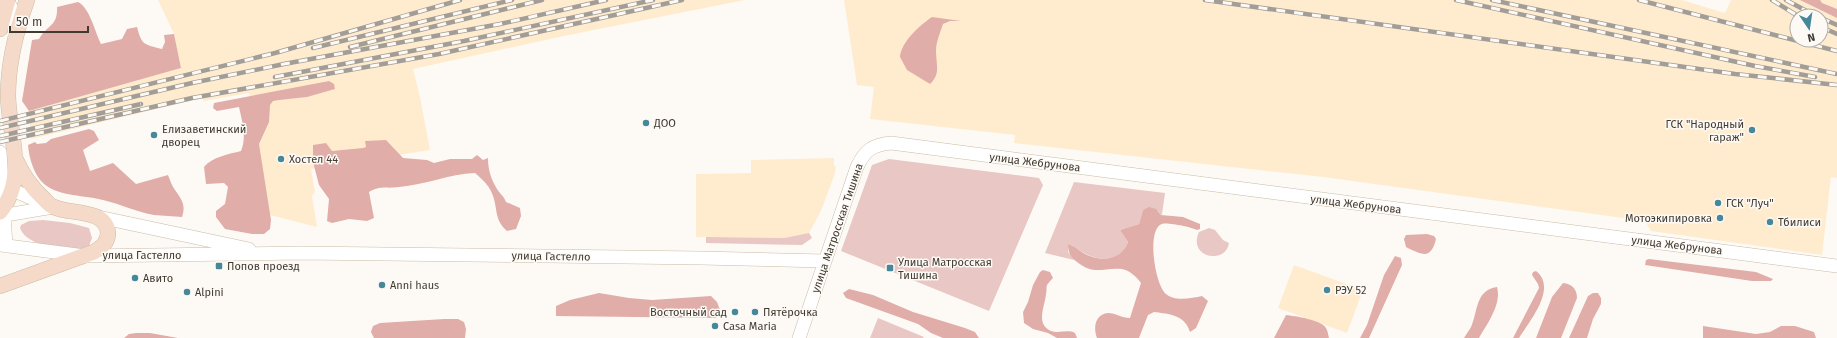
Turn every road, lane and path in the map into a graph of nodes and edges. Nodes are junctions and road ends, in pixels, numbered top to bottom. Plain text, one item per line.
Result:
1 (7, 0) edge
2 (27, 0) edge
3 (0, 29) edge
4 (15, 38) junction
5 (875, 146) joint
6 (0, 152) edge
7 (16, 160) junction
8 (5, 187) edge
9 (53, 207) junction
10 (2, 213) edge
11 (94, 216) junction
12 (3, 245) edge
13 (34, 249) junction
14 (278, 253) junction
15 (85, 256) junction
16 (824, 262) junction
17 (1837, 266) edge
18 (0, 286) edge
19 (799, 338) edge

1 - 3 main road
1 - 4 street
2 - 4 main road
4 - 7 main road
5 - 16 street, улица Матросская Тишина
5 - 17 street, улица Жебрунова
6 - 8 street
7 - 8 main road
7 - 9 main road
8 - 9 street
8 - 10 main road
9 - 10 street, улица Гастелло
9 - 11 main road, улица Гастелло
10 - 12 street
10 - 13 street
11 - 14 street, улица Гастелло
11 - 15 main road
12 - 13 street, улица Гастелло
13 - 15 street, улица Гастелло
14 - 15 street, улица Гастелло
14 - 16 street, улица Гастелло
15 - 18 main road
16 - 19 street, улица Матросская Тишина

